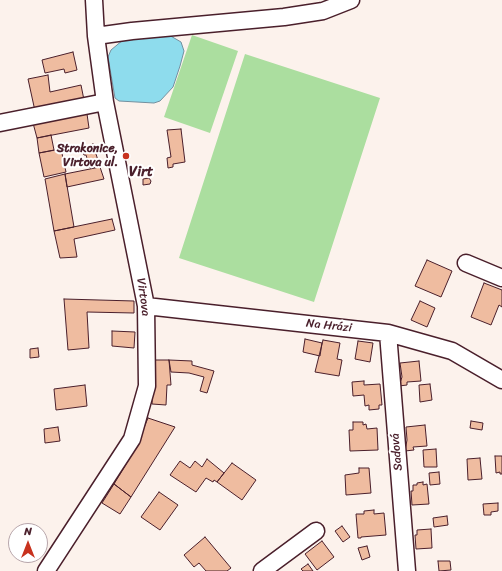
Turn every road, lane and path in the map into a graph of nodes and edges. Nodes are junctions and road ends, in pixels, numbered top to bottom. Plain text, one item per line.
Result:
1 (94, 0) edge
2 (351, 0) edge
3 (96, 36) junction
4 (105, 102) junction
5 (0, 123) edge
6 (466, 264) dead end
7 (502, 278) edge
8 (146, 306) junction
9 (388, 333) junction
10 (502, 380) edge
11 (316, 531) dead end
12 (46, 571) edge
13 (262, 571) edge
14 (407, 571) edge

1 - 3 street, Virtova
2 - 3 street
3 - 4 street, Virtova
4 - 5 street
4 - 8 street, Virtova
6 - 7 street
8 - 9 street, Na Hrázi
8 - 12 street, Virtova
9 - 10 street, Na Hrázi
9 - 14 street, Sadová
11 - 13 street

